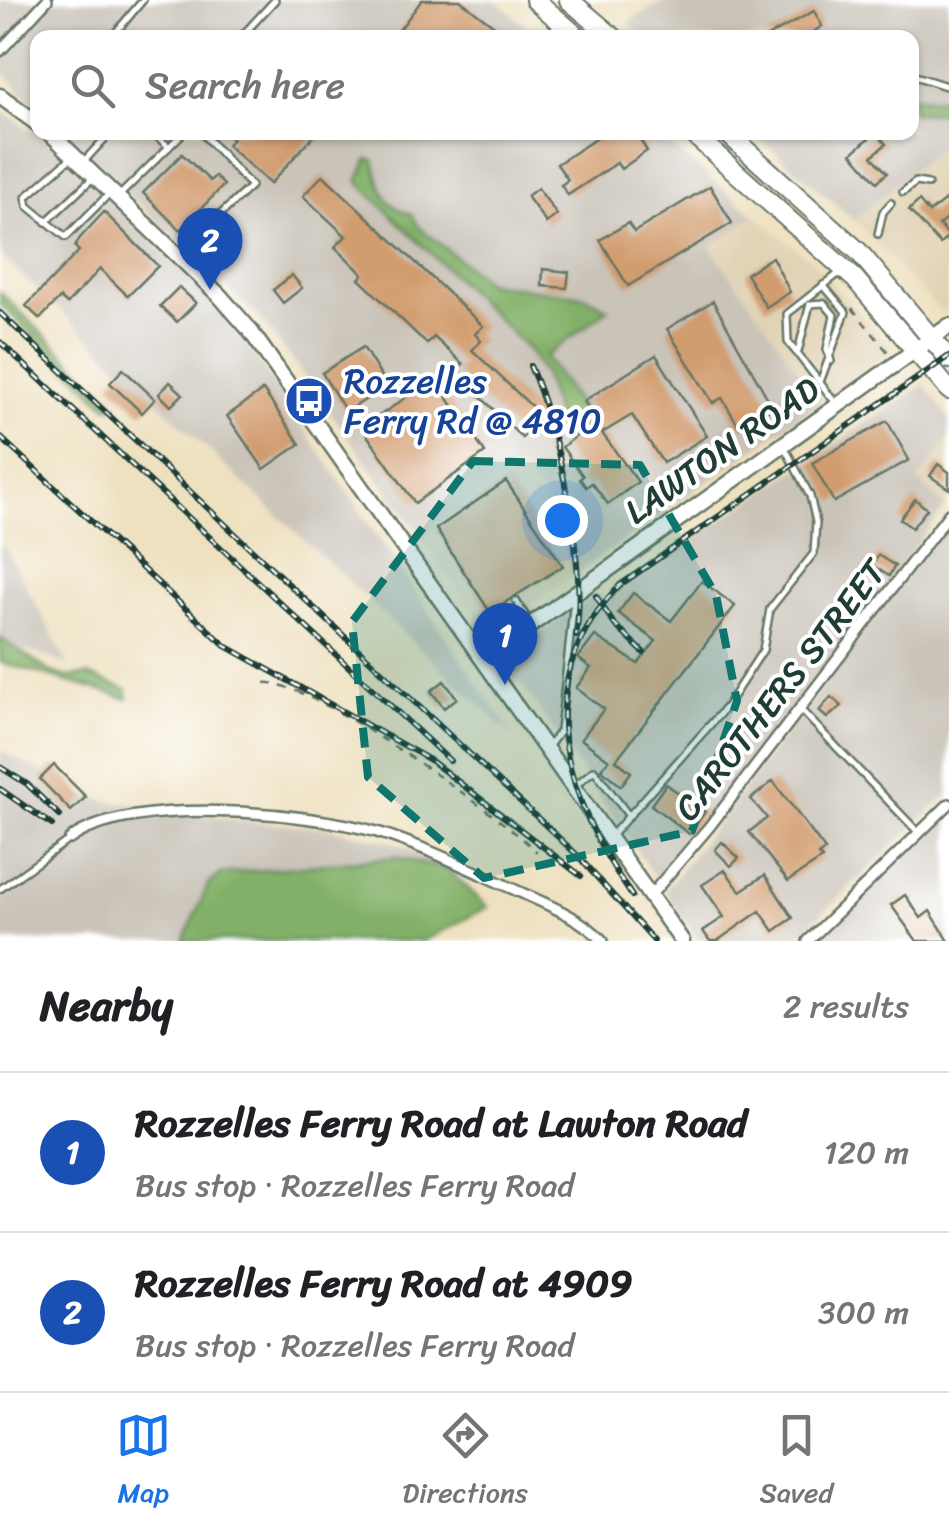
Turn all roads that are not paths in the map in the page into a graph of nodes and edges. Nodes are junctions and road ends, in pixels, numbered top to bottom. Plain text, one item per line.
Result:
1 (47, 0) edge
2 (143, 0) edge
3 (275, 0) edge
4 (535, 0) edge
5 (569, 0) edge
6 (118, 30) edge
7 (247, 30) edge
8 (570, 30) edge
9 (605, 30) edge
10 (0, 51) edge
11 (919, 77) edge
12 (949, 87) edge
13 (3, 95) edge
14 (30, 117) edge
15 (58, 140) edge
16 (102, 140) edge
17 (160, 140) edge
18 (176, 140) edge
19 (208, 140) edge
20 (699, 140) edge
21 (735, 140) edge
22 (169, 148) junction
23 (78, 158) junction
24 (96, 175) junction
25 (928, 184) dead end
26 (903, 192) dead end
27 (115, 194) junction
28 (891, 202) dead end
29 (46, 222) junction
30 (878, 234) dead end
31 (177, 254) junction
32 (844, 269) junction
33 (826, 283) junction
34 (942, 332) edge
35 (918, 351) junction
36 (797, 354) junction
37 (949, 359) edge
38 (831, 360) junction
39 (820, 382) junction
40 (949, 390) edge
41 (838, 404) junction
42 (783, 443) junction
43 (949, 514) edge
44 (572, 594) junction
45 (516, 601) dead end
46 (531, 624) junction
47 (483, 659) junction
48 (800, 709) junction
49 (546, 749) junction
50 (574, 788) junction
51 (949, 804) edge
52 (629, 816) junction
53 (920, 834) junction
54 (73, 837) joint
55 (608, 838) junction
56 (0, 888) edge
57 (650, 896) junction
58 (603, 941) edge
59 (682, 941) edge
60 (808, 941) edge

1 - 10 street
2 - 6 lane
3 - 7 lane
4 - 8 highway
5 - 9 highway
11 - 12 lane
13 - 14 street
15 - 23 street
16 - 23 lane
17 - 22 lane
18 - 22 lane
19 - 31 lane
20 - 32 highway
21 - 34 highway
22 - 27 lane
23 - 24 street
23 - 29 lane
24 - 27 street
24 - 29 lane
25 - 26 lane
27 - 29 lane
27 - 31 street
28 - 30 lane
31 - 47 street
32 - 33 lane
32 - 35 highway
33 - 36 lane
33 - 38 lane
34 - 35 street, LAWTON ROAD
34 - 37 highway
35 - 40 highway
35 - 41 street, LAWTON ROAD
36 - 38 lane
36 - 39 lane
38 - 39 lane
39 - 41 lane
41 - 42 street, LAWTON ROAD
42 - 44 street, LAWTON ROAD
42 - 52 lane
43 - 48 street, CAROTHERS STREET
44 - 46 street, LAWTON ROAD
44 - 49 lane
45 - 46 lane
46 - 47 street, LAWTON ROAD
47 - 49 street
48 - 53 lane
48 - 57 street, CAROTHERS STREET
49 - 50 street
50 - 52 lane
50 - 55 street
51 - 53 street
52 - 55 lane
53 - 60 street
54 - 56 lane
54 - 58 street
55 - 57 street
57 - 59 street

